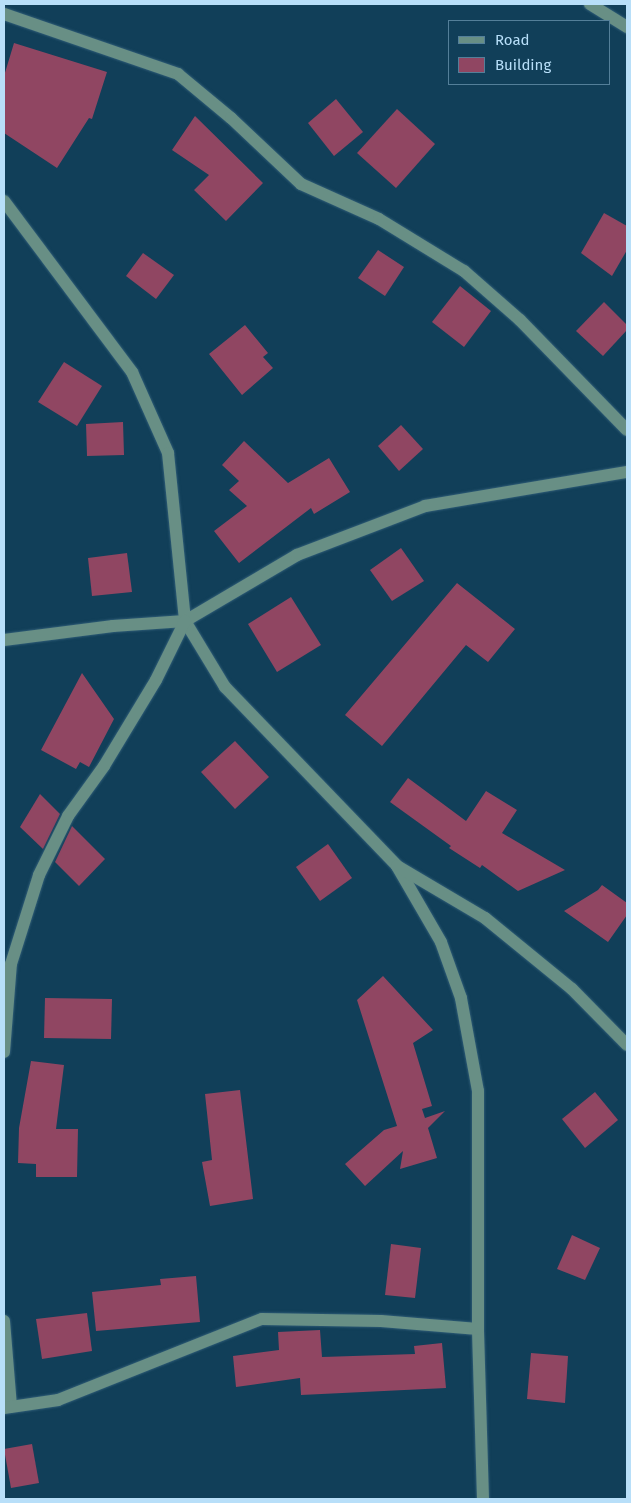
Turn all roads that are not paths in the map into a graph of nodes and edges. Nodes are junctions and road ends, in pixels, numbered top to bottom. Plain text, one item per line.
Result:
1 (590, 4) edge
2 (4, 14) edge
3 (627, 27) edge
4 (4, 201) edge
5 (627, 430) edge
6 (627, 472) edge
7 (185, 621) junction
8 (4, 640) edge
9 (397, 866) junction
10 (627, 1045) edge
11 (4, 1052) edge
12 (4, 1320) edge
13 (478, 1329) junction
14 (7, 1407) edge
15 (483, 1499) edge

1 - 3 street
2 - 5 street
4 - 7 street
6 - 7 street
7 - 8 street
7 - 9 street
7 - 11 street
9 - 10 street
9 - 13 street
12 - 14 street
13 - 14 street
13 - 15 street

